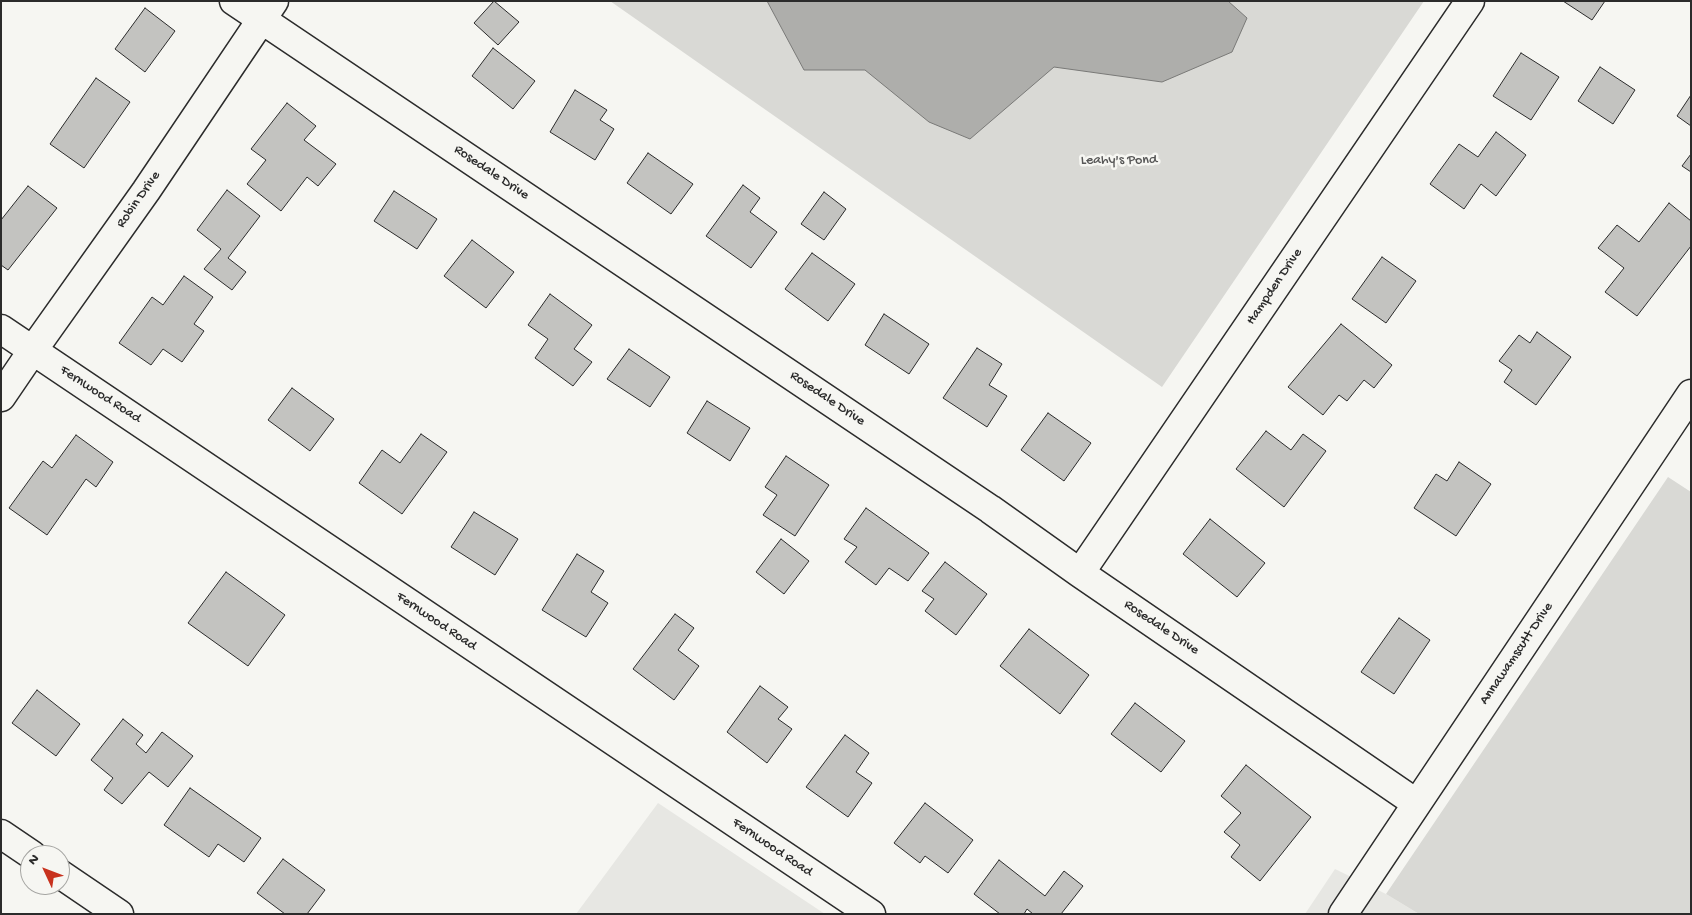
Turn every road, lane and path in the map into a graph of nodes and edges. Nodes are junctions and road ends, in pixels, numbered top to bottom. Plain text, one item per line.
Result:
1 (234, 1) edge
2 (1470, 1) edge
3 (268, 10) edge
4 (1, 329) edge
5 (32, 350) junction
6 (1691, 394) edge
7 (1, 397) edge
8 (1080, 572) junction
9 (1416, 803) junction
10 (1, 834) edge
11 (20, 847) edge
12 (70, 881) edge
13 (119, 914) edge
14 (871, 914) edge
15 (1343, 914) edge

1 - 3 street, Rosedale Drive
2 - 8 street, Hampden Drive
3 - 5 street, Robin Drive
3 - 8 street, Rosedale Drive
4 - 5 street, Fernwood Road
5 - 7 street, Robin Drive
5 - 14 street, Fernwood Road
6 - 9 street, Annawamscutt Drive
8 - 9 street, Rosedale Drive
9 - 15 street, Annawamscutt Drive
10 - 11 street
12 - 13 street

